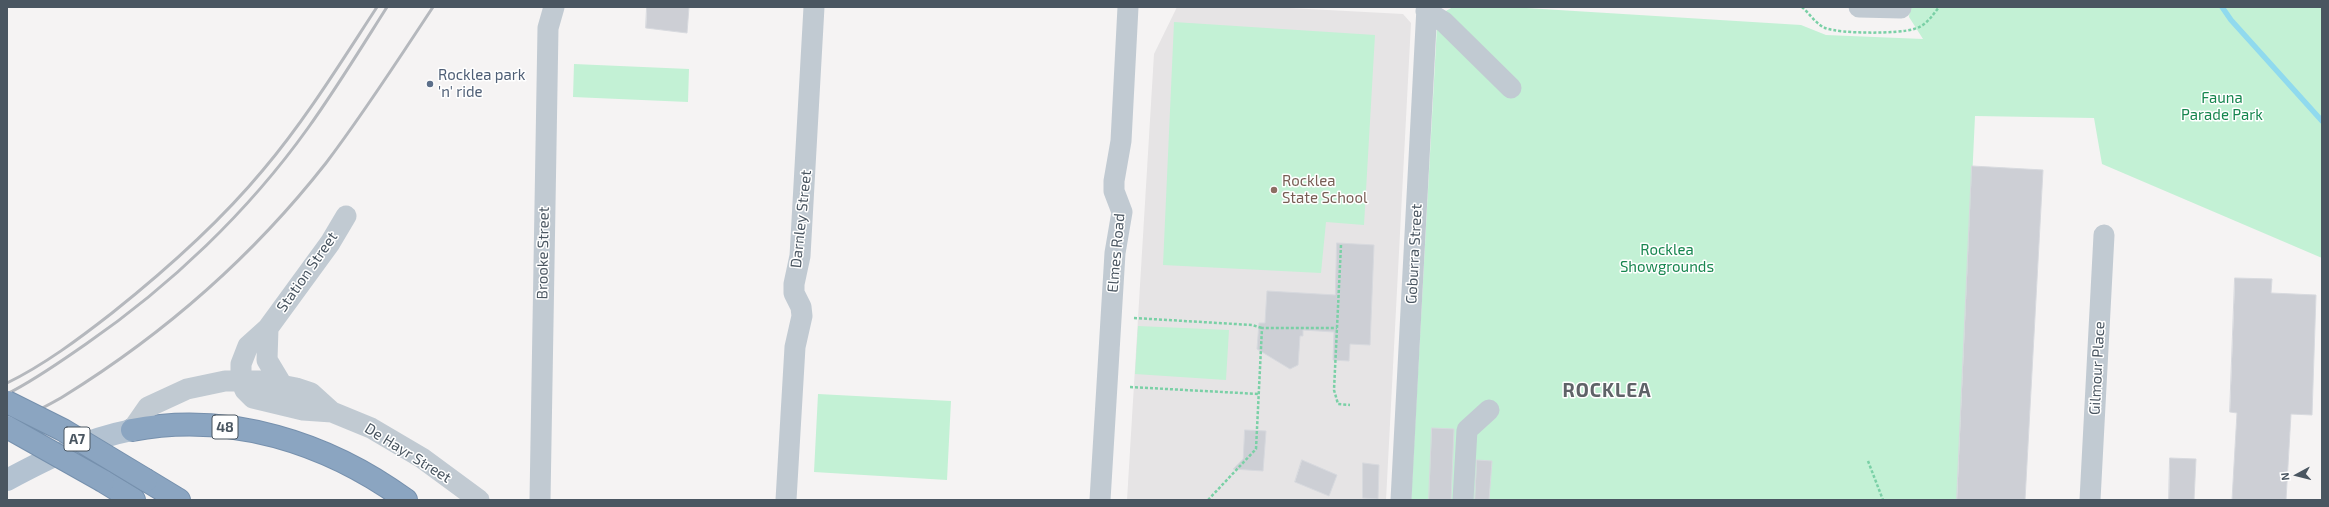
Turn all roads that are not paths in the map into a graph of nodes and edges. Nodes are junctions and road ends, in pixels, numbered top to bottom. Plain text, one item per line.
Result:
1 (554, 7) edge
2 (814, 7) edge
3 (1128, 7) edge
4 (1859, 7) edge
5 (1901, 8) dead end
6 (1427, 9) edge
7 (1511, 88) dead end
8 (346, 216) dead end
9 (2104, 235) dead end
10 (268, 328) junction
11 (241, 381) junction
12 (282, 385) junction
13 (7, 402) edge
14 (1489, 410) dead end
15 (332, 412) junction
16 (7, 427) edge
17 (132, 430) junction
18 (7, 480) edge
19 (134, 500) edge
20 (180, 500) edge
21 (406, 500) edge
22 (479, 500) edge
23 (540, 500) edge
24 (786, 500) edge
25 (1100, 500) edge
26 (1401, 500) edge
27 (1463, 500) edge
28 (2090, 500) edge

1 - 23 street, Brooke Street
2 - 24 street, Darnley Street
3 - 25 street, Elmes Road
4 - 5 street
6 - 7 street
6 - 26 street, Goburra Street
8 - 10 street, Station Street
9 - 28 street, Gilmour Place
10 - 11 street, Station Street
10 - 12 street, Station Street
11 - 12 street, De Hayr Street
11 - 15 street, De Hayr Street
11 - 17 street, De Hayr Street
12 - 15 street, De Hayr Street
13 - 20 highway, A7, bridge
14 - 27 street
15 - 22 street, De Hayr Street
16 - 19 highway, A7, bridge
17 - 18 main road, 48
17 - 21 highway, 48

